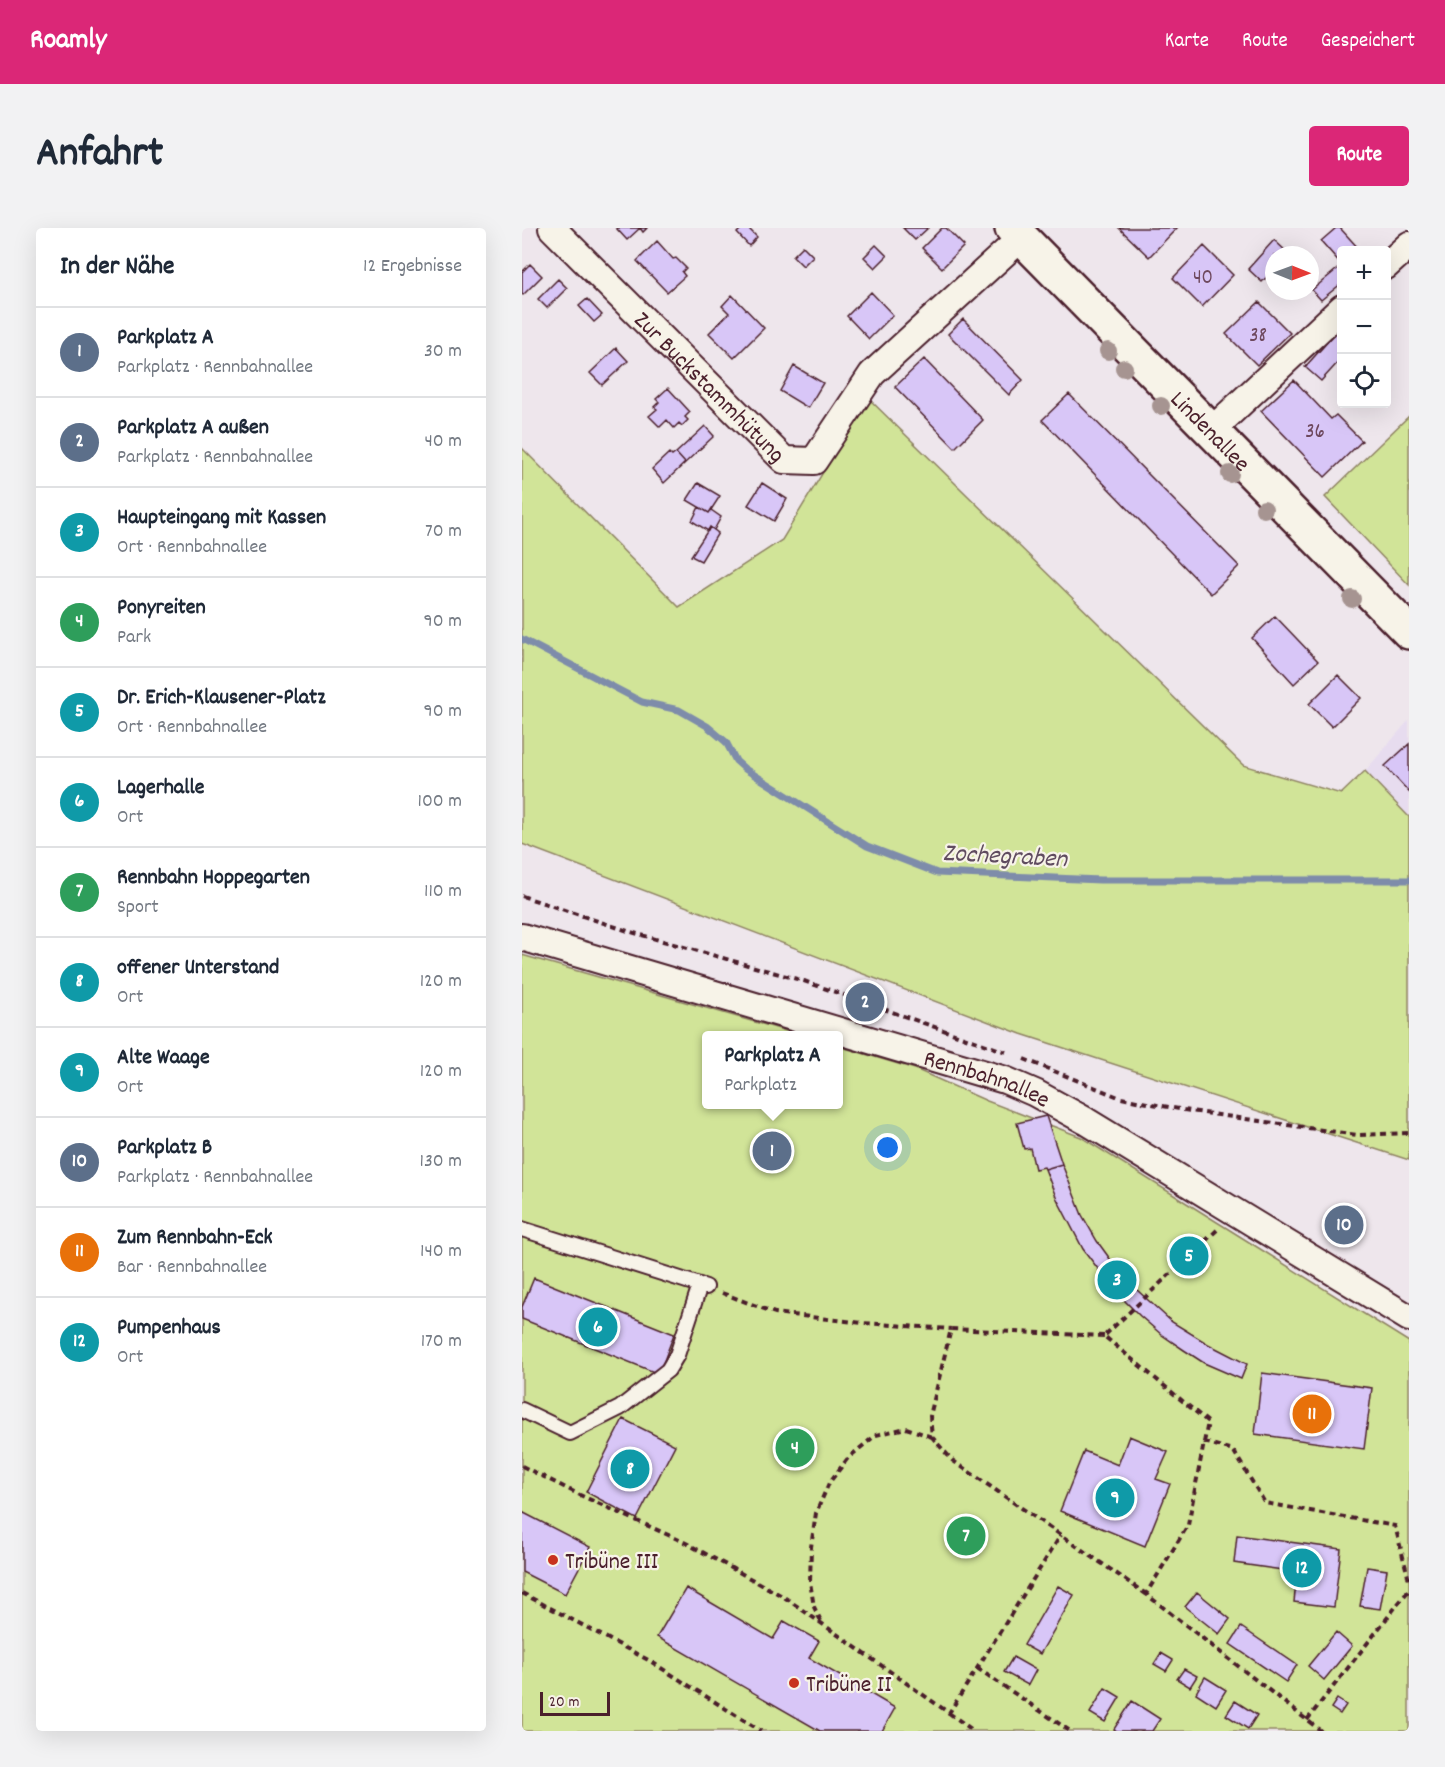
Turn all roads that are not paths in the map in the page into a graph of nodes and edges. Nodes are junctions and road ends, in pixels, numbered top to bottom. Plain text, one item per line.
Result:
1 (552, 228) edge
2 (1017, 233) edge
3 (1409, 245) edge
4 (1391, 261) edge
5 (1337, 312) edge
6 (1212, 430) junction
7 (1409, 632) edge
8 (522, 937) edge
9 (840, 1031) edge
10 (843, 1032) edge
11 (522, 1229) edge
12 (1409, 1318) edge
13 (522, 1410) edge

1 - 2 street, Zur Buckstammhütung
2 - 6 street, Lindenallee
3 - 4 street
5 - 6 street
6 - 7 street, Lindenallee
8 - 9 street, Rennbahnallee
10 - 12 street, Rennbahnallee
11 - 13 lane

